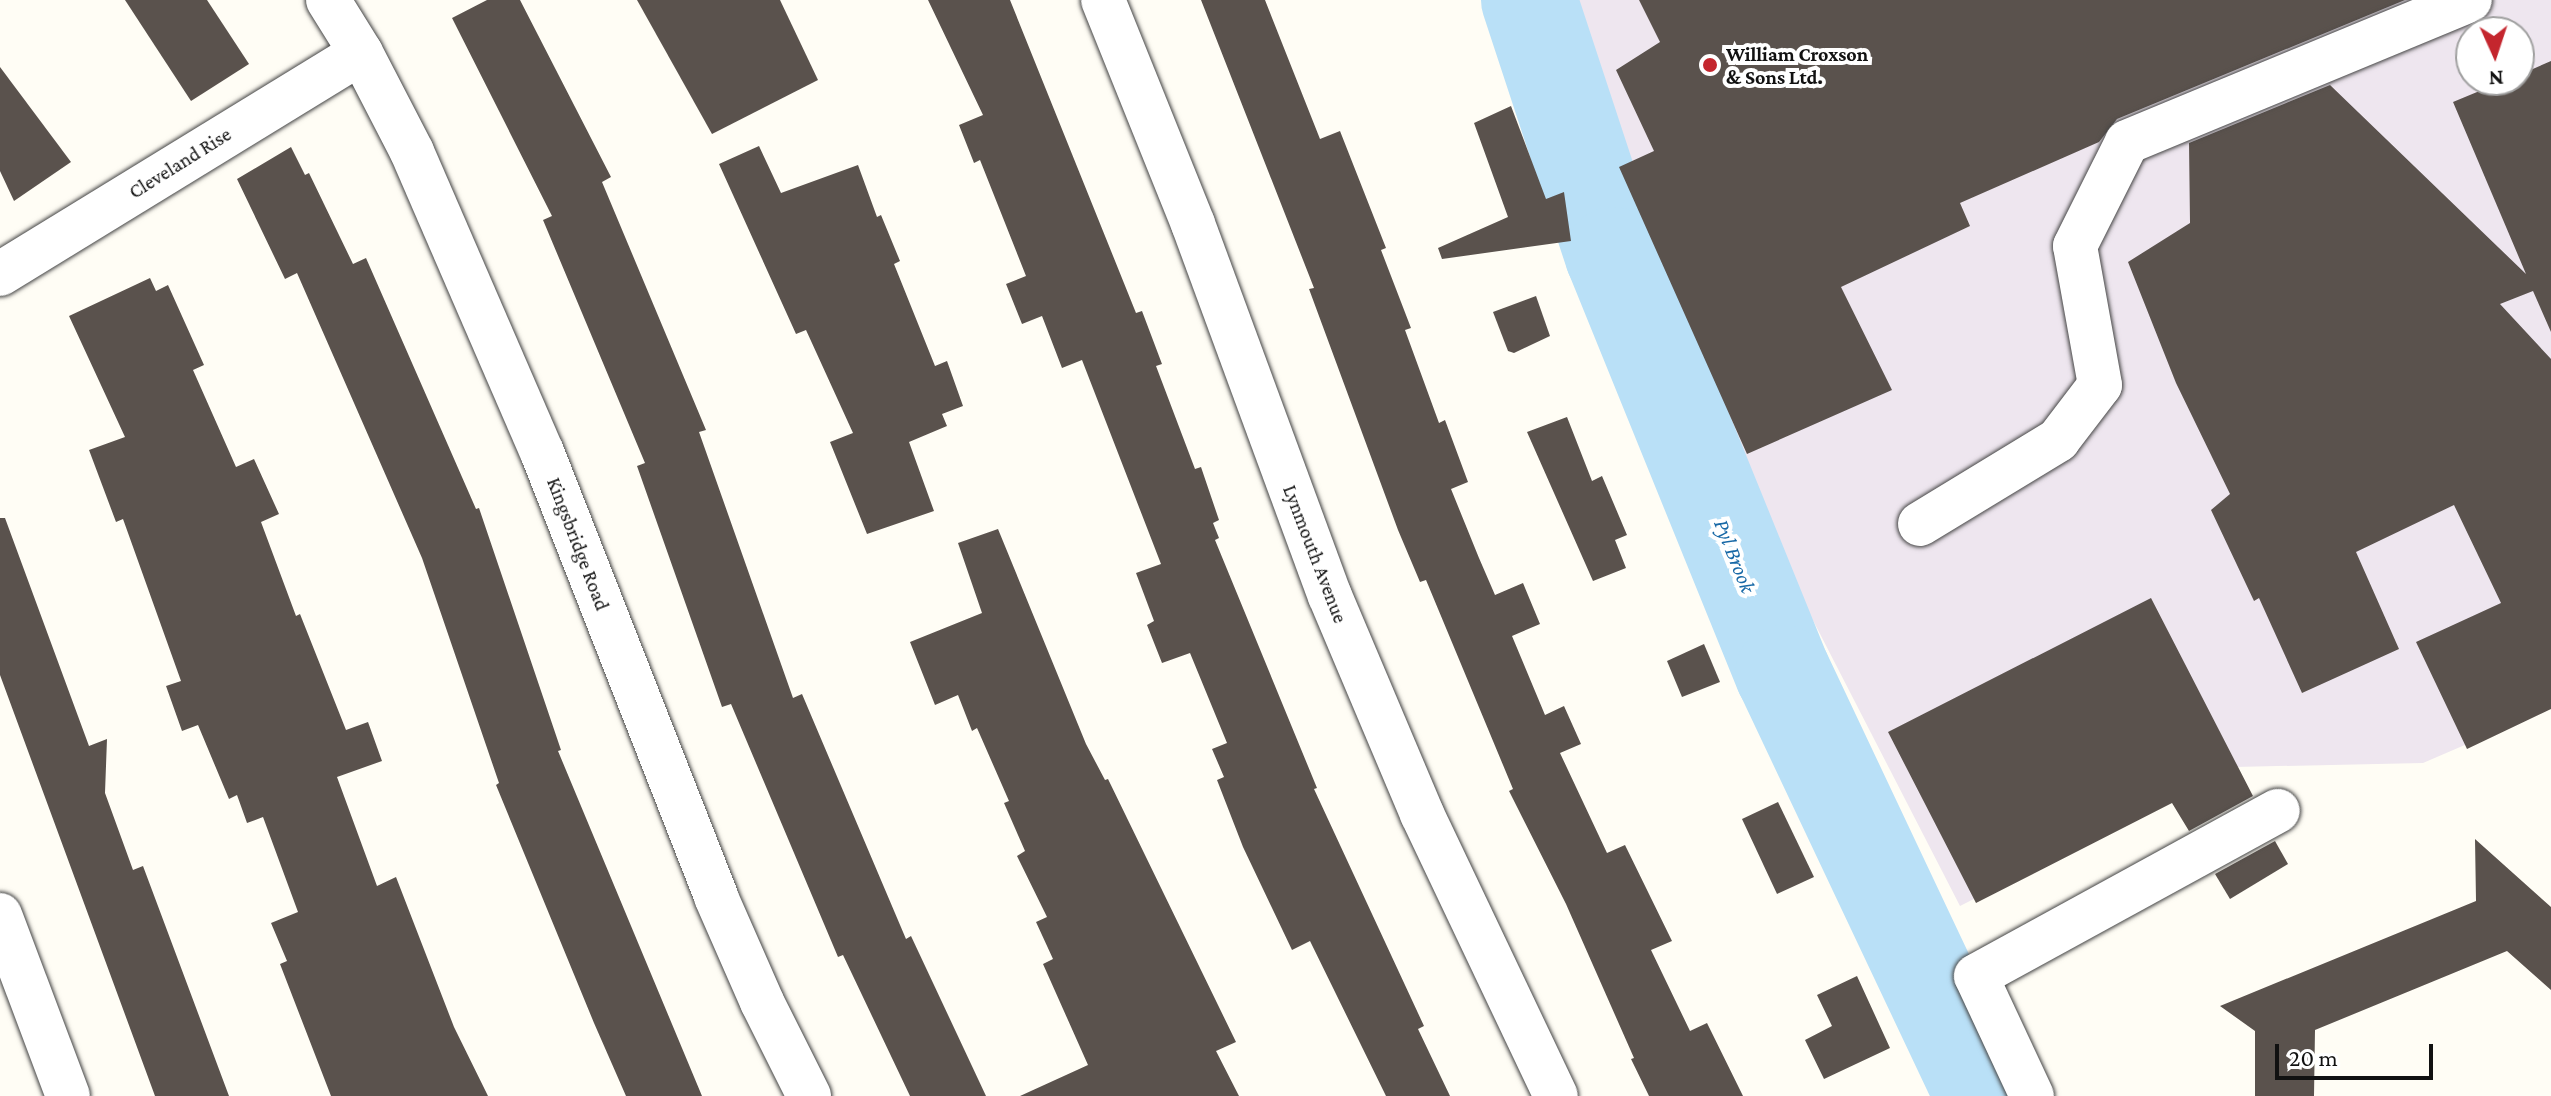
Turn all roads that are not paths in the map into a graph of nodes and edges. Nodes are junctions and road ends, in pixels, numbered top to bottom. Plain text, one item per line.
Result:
1 (328, 0) edge
2 (1103, 0) edge
3 (2470, 0) edge
4 (361, 53) junction
5 (0, 274) edge
6 (1920, 524) dead end
7 (2278, 811) dead end
8 (0, 915) edge
9 (68, 1096) edge
10 (809, 1096) edge
11 (1556, 1096) edge
12 (2032, 1096) edge

1 - 4 street, Kingsbridge Road
2 - 11 street, Lynmouth Avenue
3 - 6 street
4 - 5 street, Cleveland Rise
4 - 10 street, Kingsbridge Road
7 - 12 street
8 - 9 street

